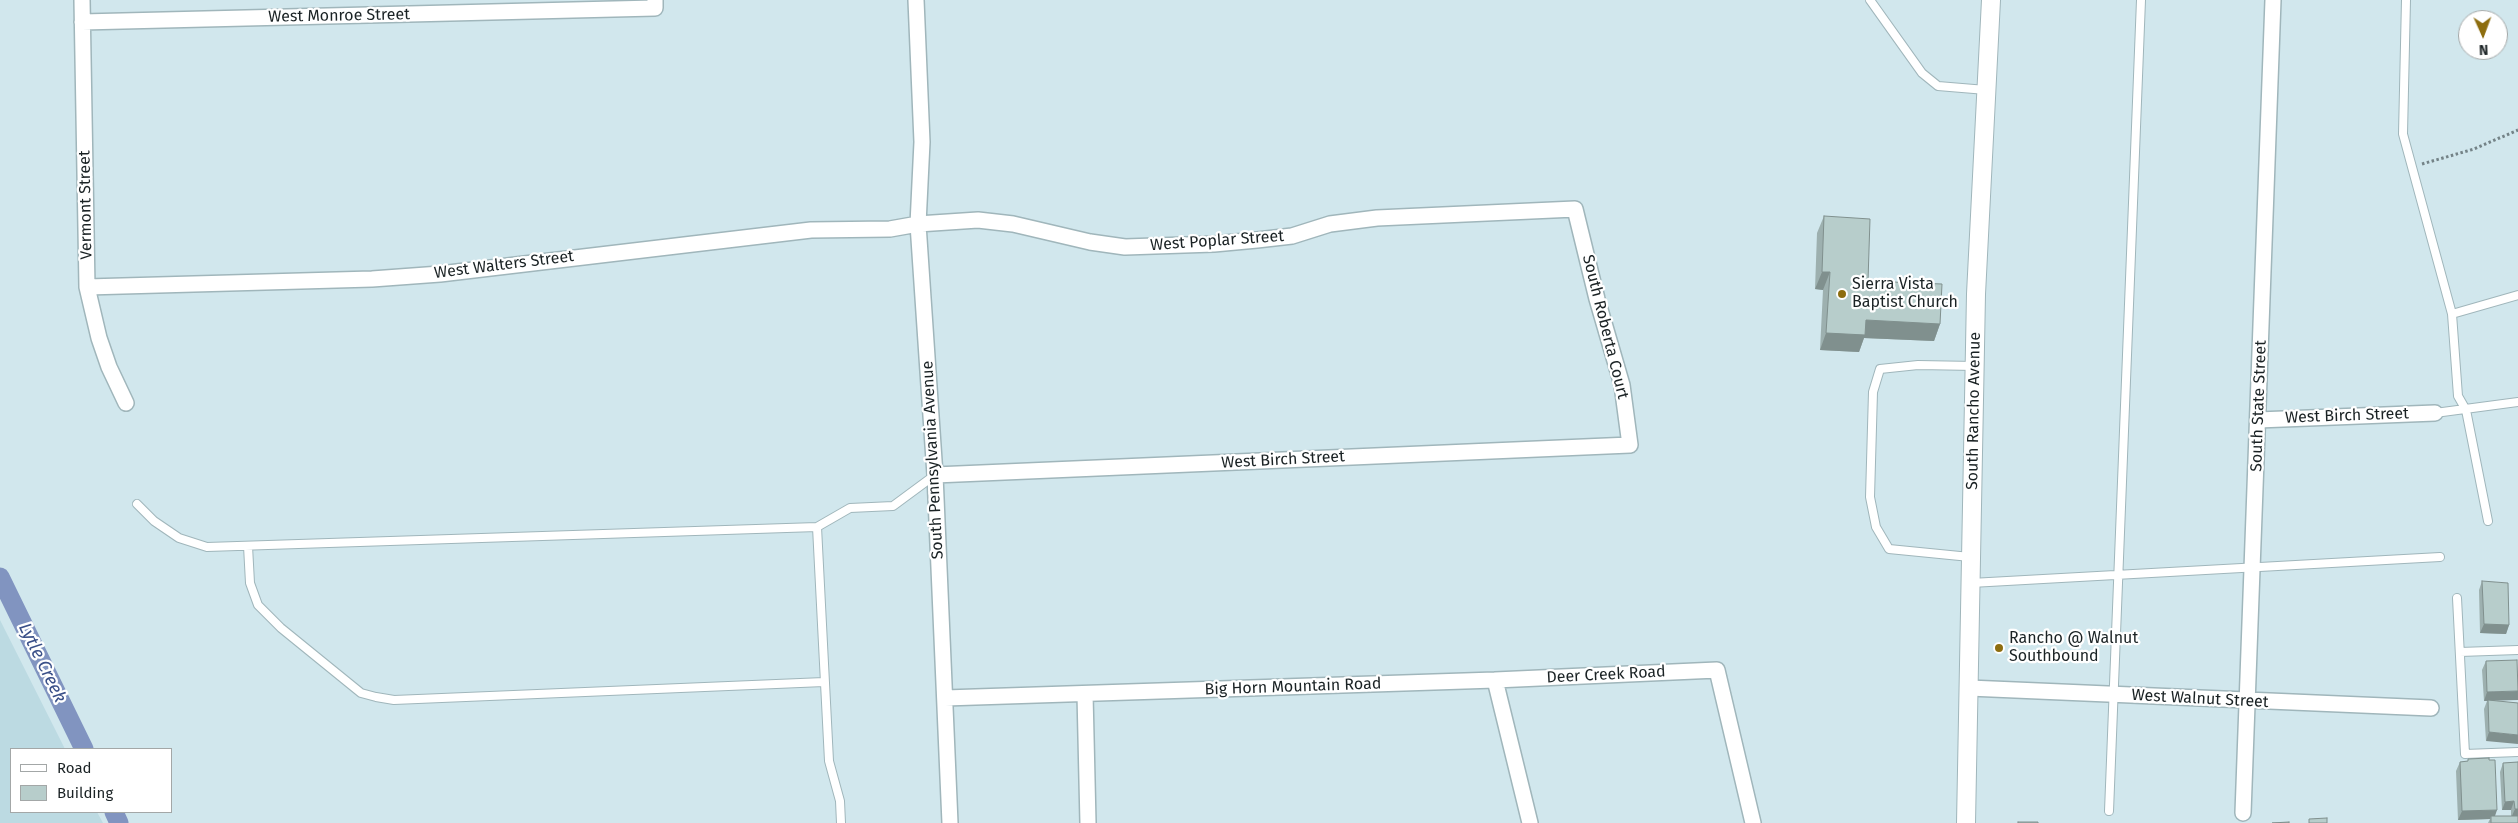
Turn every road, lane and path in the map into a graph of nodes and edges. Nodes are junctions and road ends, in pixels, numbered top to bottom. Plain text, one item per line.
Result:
1 (82, 0) edge
2 (916, 0) edge
3 (1870, 0) edge
4 (1991, 0) edge
5 (2141, 0) edge
6 (2273, 0) edge
7 (2406, 0) edge
8 (655, 4) edge
9 (82, 22) junction
10 (1987, 90) junction
11 (2518, 130) edge
12 (2412, 167) junction
13 (1575, 210) joint
14 (918, 224) junction
15 (87, 287) junction
16 (2518, 295) edge
17 (2452, 314) junction
18 (1975, 366) junction
19 (2518, 402) edge
20 (126, 403) dead end
21 (2466, 410) junction
22 (2435, 413) joint
23 (2258, 420) junction
24 (1630, 445) joint
25 (935, 475) junction
26 (137, 504) dead end
27 (2488, 521) dead end
28 (817, 527) junction
29 (248, 546) junction
30 (1972, 557) junction
31 (2440, 557) dead end
32 (2252, 568) junction
33 (2117, 574) junction
34 (1971, 583) junction
35 (2457, 598) dead end
36 (2518, 650) edge
37 (2460, 652) junction
38 (1495, 680) junction
39 (824, 682) junction
40 (1969, 688) junction
41 (1085, 694) junction
42 (2113, 695) junction
43 (944, 698) junction
44 (2246, 701) junction
45 (2431, 708) dead end
46 (2518, 752) edge
47 (2109, 811) dead end
48 (2243, 813) dead end
49 (841, 823) edge
50 (950, 823) edge
51 (1088, 823) edge
52 (1530, 823) edge
53 (1753, 823) edge
54 (1966, 823) edge

1 - 9 street, Vermont Street
2 - 14 street, South Pennsylvania Avenue
3 - 10 lane
4 - 10 street, South Rancho Avenue
5 - 33 lane
6 - 23 street, South State Street
7 - 12 lane
8 - 9 street, West Monroe Street
9 - 15 street, Vermont Street
10 - 18 street, South Rancho Avenue
11 - 12 path
12 - 17 lane
13 - 14 street, West Poplar Street
13 - 24 street, South Roberta Court
14 - 15 street, West Walters Street
14 - 25 street, South Pennsylvania Avenue
15 - 20 street, Vermont Street
16 - 17 lane
17 - 21 lane
18 - 30 street, South Rancho Avenue
18 - 30 lane
19 - 21 lane
21 - 22 lane
21 - 27 lane
22 - 23 street, West Birch Street
23 - 32 street, South State Street
24 - 25 street, West Birch Street
25 - 28 lane
25 - 43 street, South Pennsylvania Avenue
26 - 29 lane
28 - 29 lane
28 - 39 lane
29 - 39 lane
30 - 34 street, South Rancho Avenue
31 - 32 lane
32 - 33 lane
32 - 44 street, South State Street
33 - 34 lane
33 - 42 lane
34 - 40 street, South Rancho Avenue
35 - 37 lane
36 - 37 lane
37 - 46 lane
38 - 41 street, Big Horn Mountain Road
38 - 52 street
38 - 53 street, Deer Creek Road
39 - 49 lane
40 - 42 street, West Walnut Street
40 - 54 street, South Rancho Avenue
41 - 43 street, Big Horn Mountain Road
41 - 51 street
42 - 44 street, West Walnut Street
42 - 47 lane
43 - 50 street, South Pennsylvania Avenue
44 - 45 street, West Walnut Street
44 - 48 street, South State Street

